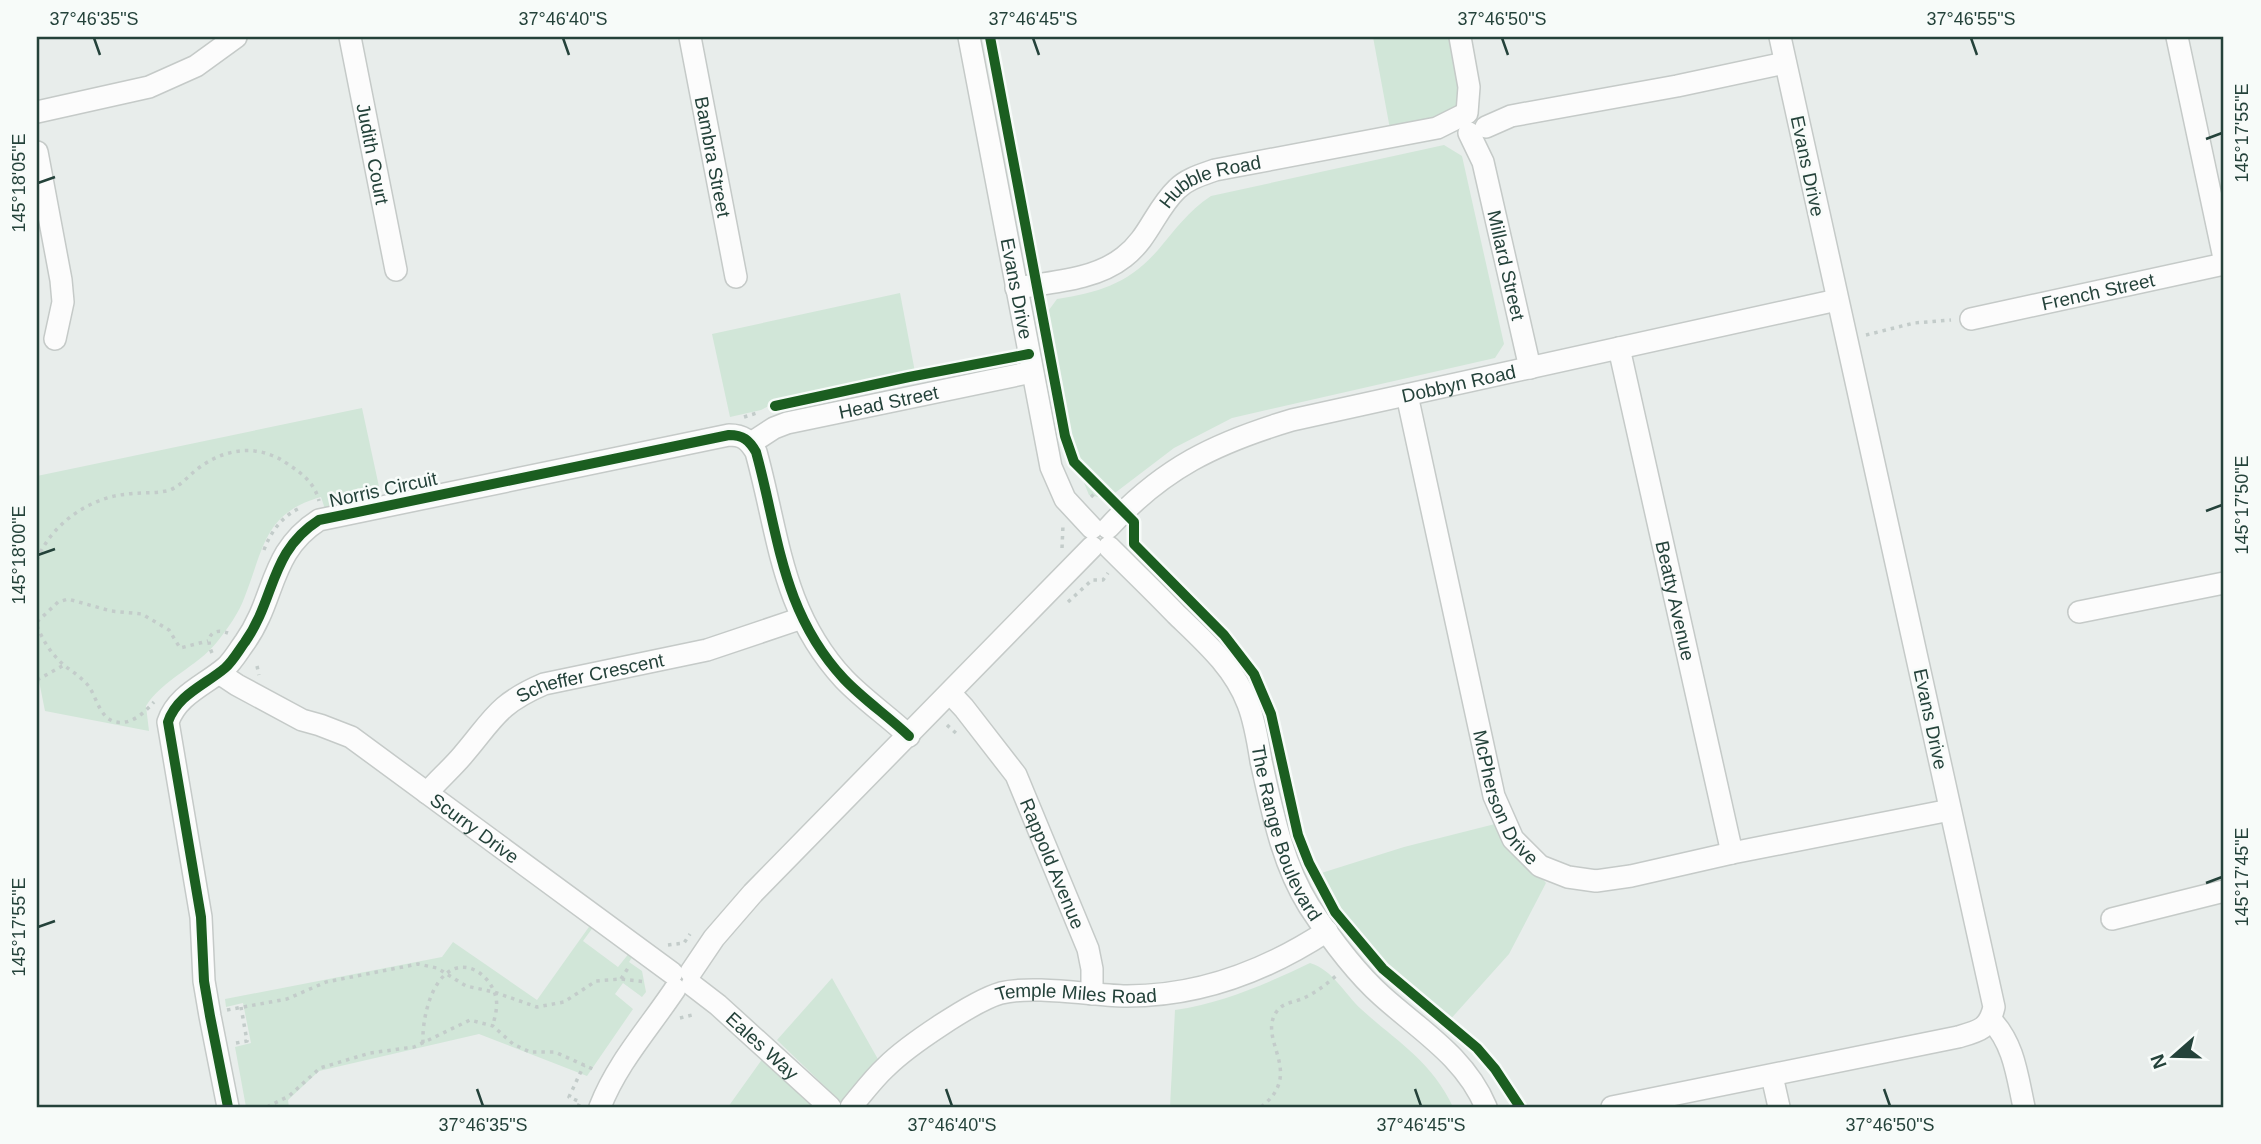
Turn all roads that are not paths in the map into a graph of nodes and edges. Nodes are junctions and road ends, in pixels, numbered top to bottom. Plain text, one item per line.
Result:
1 (236, 37) edge
2 (350, 37) edge
3 (690, 37) edge
4 (969, 37) edge
5 (1460, 37) edge
6 (1780, 37) edge
7 (2177, 37) edge
8 (1786, 63) junction
9 (37, 112) edge
10 (1475, 122) junction
11 (37, 152) edge
12 (2224, 258) edge
13 (2224, 264) edge
14 (396, 270) dead end
15 (736, 276) dead end
16 (1016, 288) junction
17 (1838, 300) junction
18 (1971, 319) road end
19 (55, 339) dead end
20 (1619, 348) junction
21 (1530, 368) junction
22 (1032, 372) junction
23 (1407, 395) junction
24 (751, 443) junction
25 (1104, 542) junction
26 (2224, 583) edge
27 (799, 612) junction
28 (2080, 612) dead end
29 (216, 660) junction
30 (948, 710) junction
31 (905, 740) junction
32 (433, 797) junction
33 (1950, 810) junction
34 (1732, 853) junction
35 (2224, 891) edge
36 (2112, 919) dead end
37 (1327, 931) junction
38 (682, 980) junction
39 (1092, 994) junction
40 (1991, 1020) junction
41 (1772, 1076) junction
42 (228, 1107) edge
43 (600, 1107) edge
44 (830, 1107) edge
45 (851, 1107) edge
46 (1486, 1107) edge
47 (1612, 1107) edge
48 (1779, 1107) edge
49 (2024, 1107) edge

1 - 9 street
2 - 14 street, Judith Court
3 - 15 street, Bambra Street
4 - 16 street, Evans Drive
5 - 10 street, Millard Street
6 - 8 street, Evans Drive
7 - 12 street
8 - 10 street, Hubble Road
8 - 17 street, Evans Drive
10 - 16 street, Hubble Road
10 - 21 street, Millard Street
11 - 19 street
13 - 18 street, French Street
16 - 22 street, Evans Drive
17 - 20 street, Dobbyn Road
17 - 33 street, Evans Drive
20 - 21 street, Dobbyn Road
20 - 34 street, Beatty Avenue
21 - 23 street, Dobbyn Road
22 - 24 street, Head Street
22 - 25 street, Evans Drive
23 - 25 street, Dobbyn Road
23 - 34 street, McPherson Drive
24 - 27 street
24 - 29 street, Norris Circuit
25 - 30 street
25 - 37 street, The Range Boulevard
26 - 28 street
27 - 31 street
27 - 32 street, Scheffer Crescent
29 - 32 street, Scurry Drive
29 - 42 street, Norris Circuit
30 - 31 street
30 - 39 street, Rappold Avenue
31 - 38 street
32 - 38 street, Scurry Drive
33 - 34 street, McPherson Drive
33 - 40 street, Evans Drive
35 - 36 street
37 - 39 street, Temple Miles Road
37 - 46 street, The Range Boulevard
38 - 43 street
38 - 44 street, Eales Way
39 - 45 street, Temple Miles Road
40 - 41 street
40 - 49 street
41 - 47 street
41 - 48 street

